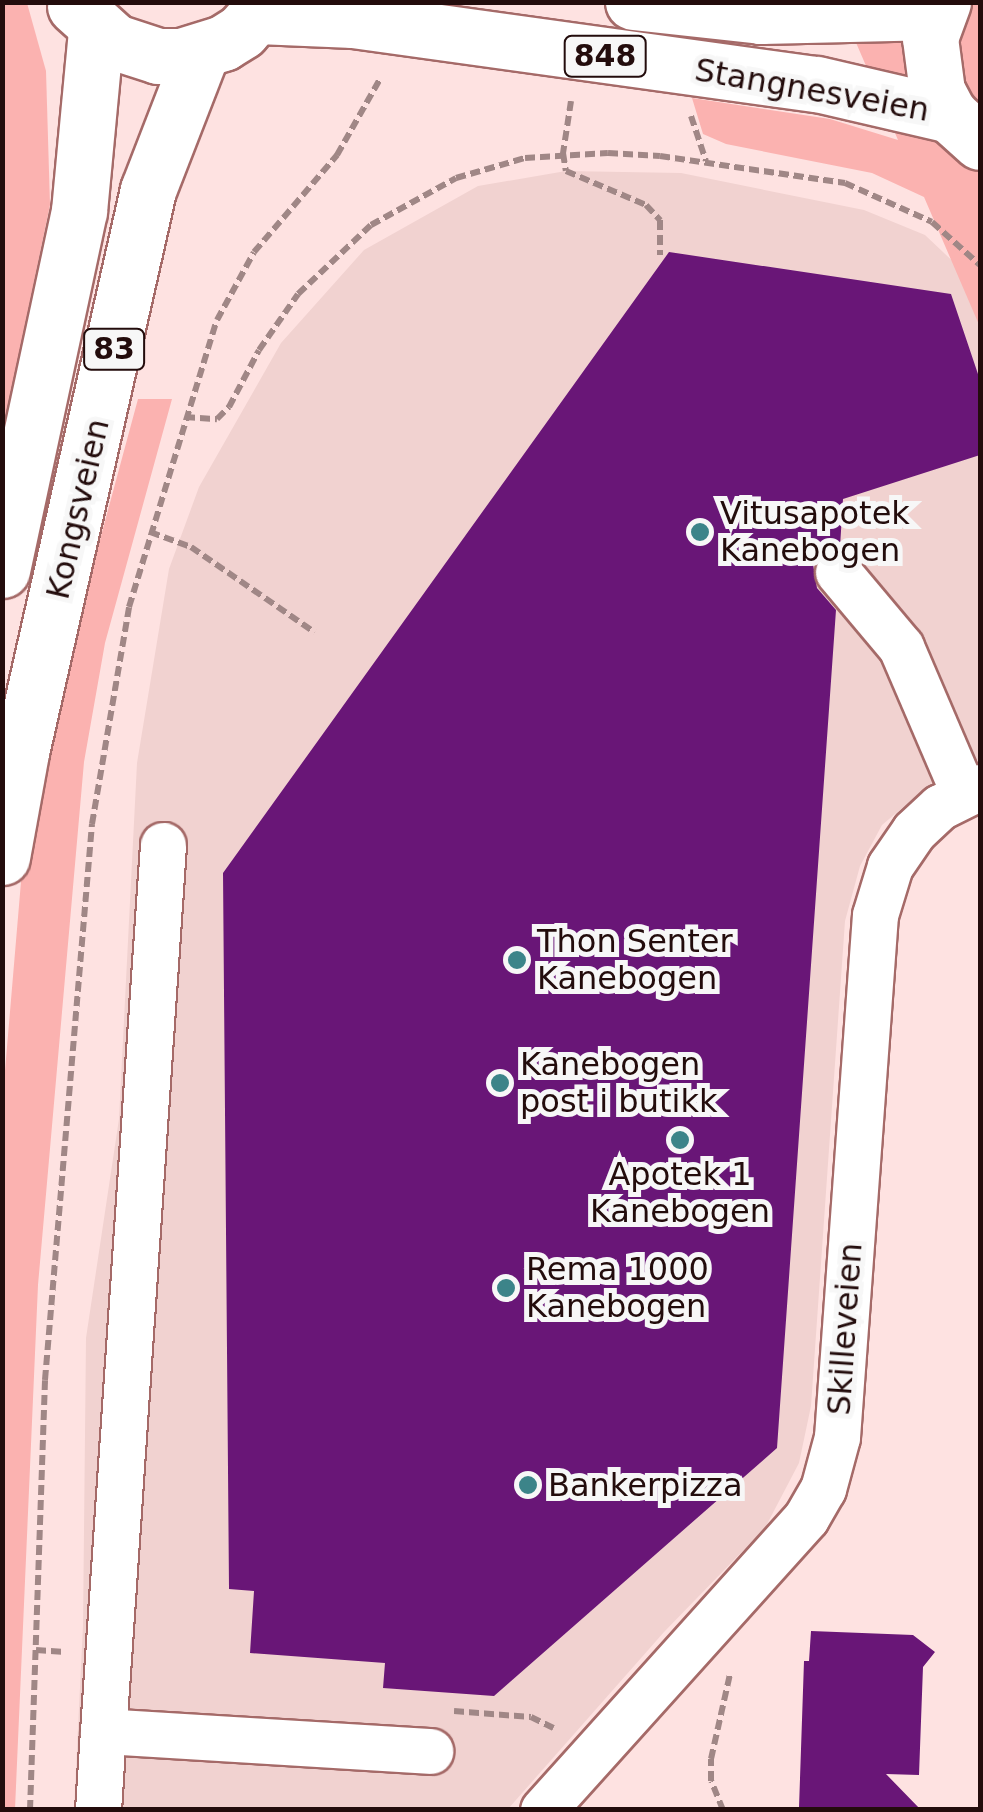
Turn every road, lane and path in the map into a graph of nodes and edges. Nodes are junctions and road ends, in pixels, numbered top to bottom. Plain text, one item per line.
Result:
1 (632, 2) edge
2 (940, 8) edge
3 (262, 9) edge
4 (739, 10) edge
5 (84, 16) edge
6 (202, 51) junction
7 (688, 106) dead end
8 (965, 128) edge
9 (564, 154) junction
10 (706, 161) junction
11 (660, 255) dead end
12 (980, 265) edge
13 (184, 416) dead end
14 (150, 532) dead end
15 (2, 570) edge
16 (838, 572) dead end
17 (314, 632) dead end
18 (972, 790) edge
19 (163, 845) dead end
20 (2, 857) edge
21 (730, 1658) dead end
22 (560, 1730) dead end
23 (104, 1731) junction
24 (430, 1751) joint
25 (98, 1810) edge
26 (543, 1810) edge
27 (722, 1810) edge

1 - 4 main road, Stangnesveien / 848
2 - 4 main road, Stangnesveien / 848
2 - 8 main road, Stangnesveien / 848
3 - 6 main road, 83
3 - 8 main road, Stangnesveien / 848
5 - 6 main road, 83
5 - 15 main road, Kongsveien / 83
6 - 20 main road, Kongsveien / 83
7 - 10 path
9 - 10 path
9 - 11 path
9 - 13 path
10 - 12 path
14 - 17 path
16 - 18 street
18 - 26 street, Skilleveien
19 - 23 street
21 - 27 path
22 - 24 path
23 - 24 street
23 - 25 street

